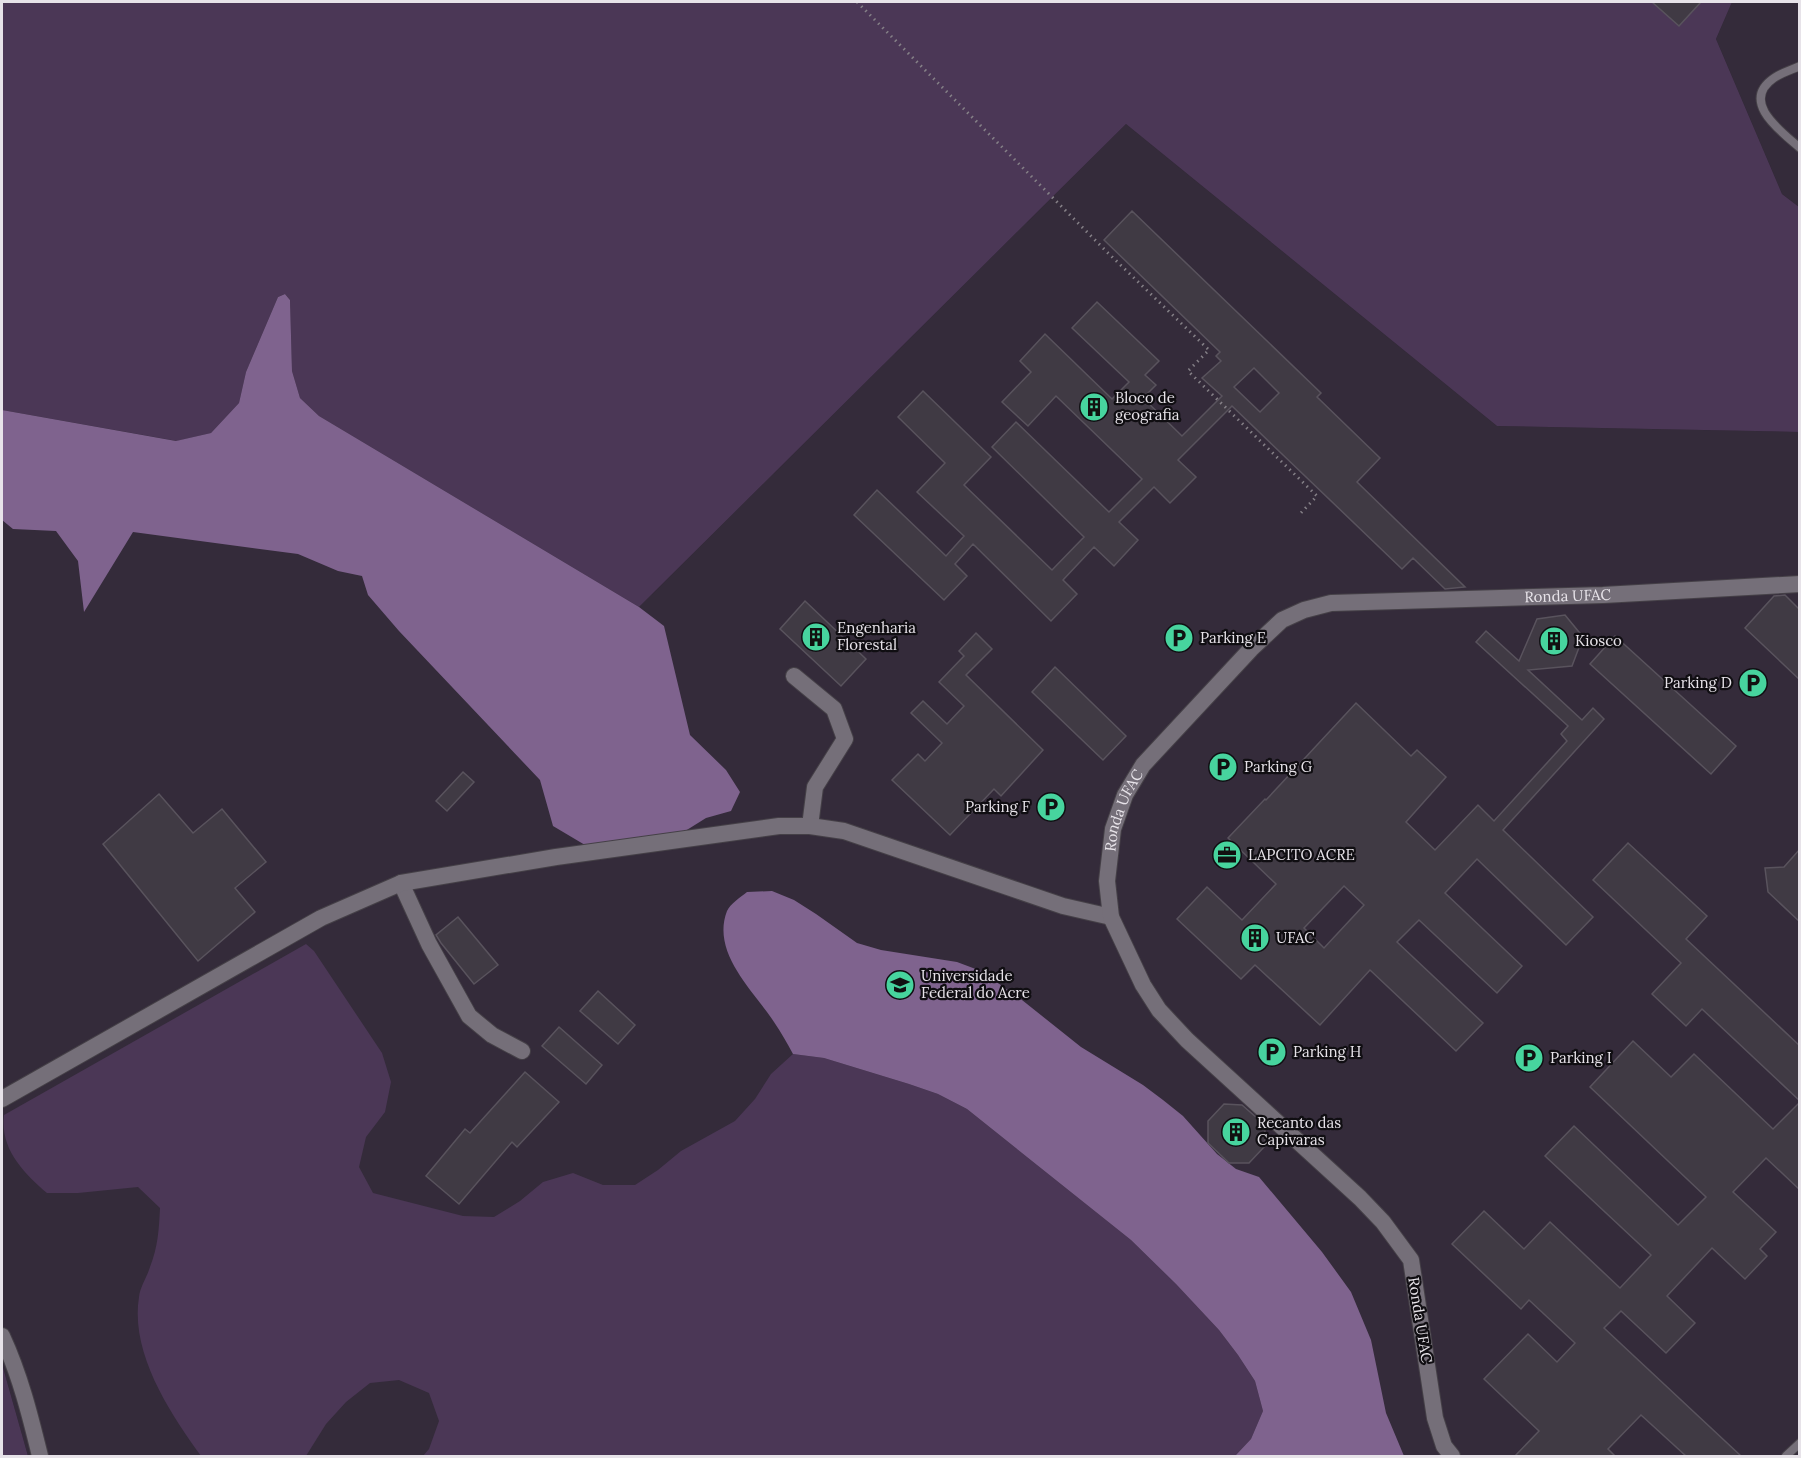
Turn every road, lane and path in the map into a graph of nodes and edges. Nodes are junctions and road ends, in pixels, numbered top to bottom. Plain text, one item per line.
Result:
1 (857, 2) edge
2 (1800, 66) edge
3 (1800, 148) edge
4 (1298, 516) dead end
5 (1800, 584) edge
6 (794, 676) dead end
7 (810, 826) junction
8 (401, 883) junction
9 (1111, 917) junction
10 (522, 1051) dead end
11 (2, 1099) edge
12 (2, 1336) edge
13 (1800, 1443) edge
14 (40, 1456) edge
15 (1452, 1456) edge
16 (1786, 1456) edge

1 - 4 path
2 - 3 lane
5 - 9 street, Ronda UFAC
6 - 7 street
7 - 8 street
7 - 9 street
8 - 10 street
8 - 11 street
9 - 15 street, Ronda UFAC
12 - 14 street
13 - 16 lane

